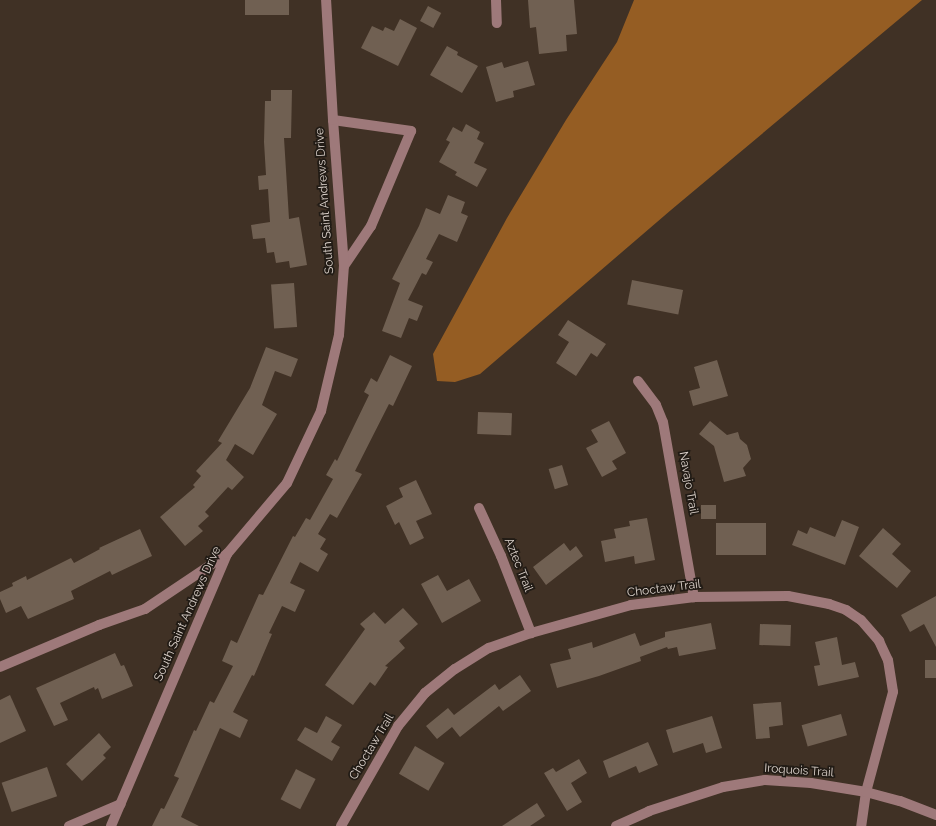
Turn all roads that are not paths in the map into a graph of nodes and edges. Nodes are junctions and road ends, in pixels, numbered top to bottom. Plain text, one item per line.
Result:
1 (326, 0) edge
2 (496, 0) edge
3 (497, 23) dead end
4 (333, 120) junction
5 (344, 266) junction
6 (638, 381) dead end
7 (479, 508) dead end
8 (227, 554) junction
9 (694, 597) junction
10 (531, 633) junction
11 (0, 667) edge
12 (866, 792) junction
13 (120, 804) junction
14 (936, 815) edge
15 (69, 826) edge
16 (111, 826) edge
17 (341, 826) edge
18 (616, 826) edge
19 (861, 826) edge

1 - 4 street, South Saint Andrews Drive
2 - 3 street
4 - 5 street, South Saint Andrews Drive
4 - 5 street
5 - 8 street, South Saint Andrews Drive
6 - 9 street, Navajo Trail
7 - 10 street, Aztec Trail
8 - 11 street
8 - 13 street, South Saint Andrews Drive
9 - 10 street, Choctaw Trail
9 - 12 street, Choctaw Trail
10 - 17 street, Choctaw Trail
12 - 14 street, Iroquois Trail
12 - 18 street, Iroquois Trail
12 - 19 street, Choctaw Trail
13 - 15 street
13 - 16 street, South Saint Andrews Drive

